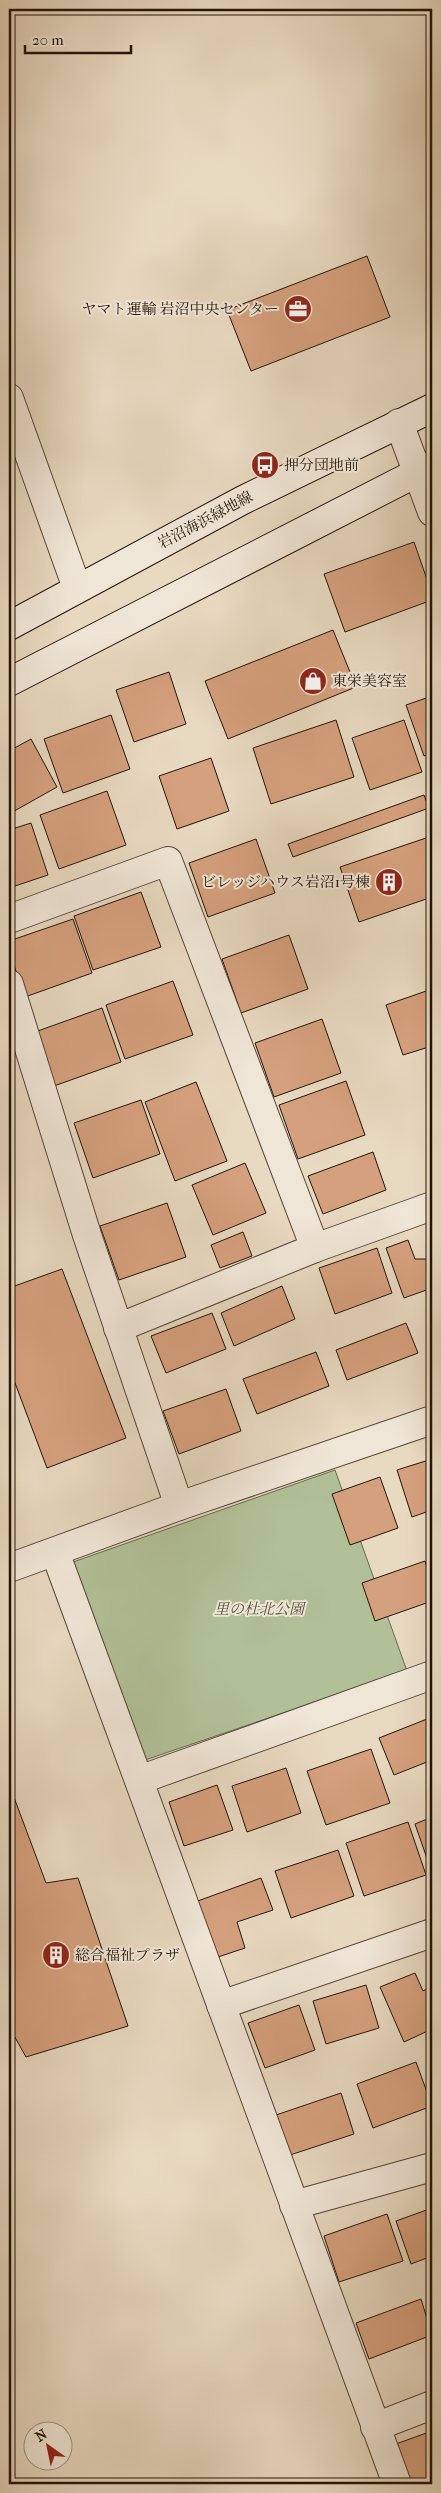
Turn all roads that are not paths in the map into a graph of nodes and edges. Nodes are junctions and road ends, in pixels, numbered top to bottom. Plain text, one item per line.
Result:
1 (9, 398) edge
2 (432, 408) edge
3 (399, 423) junction
4 (425, 469) edge
5 (432, 512) edge
6 (77, 588) junction
7 (9, 626) edge
8 (9, 682) edge
9 (9, 919) edge
10 (11, 999) edge
11 (432, 1206) edge
12 (315, 1248) junction
13 (118, 1328) junction
14 (432, 1420) edge
15 (179, 1506) junction
16 (55, 1552) junction
17 (9, 1568) edge
18 (432, 1675) edge
19 (139, 1780) junction
20 (432, 1933) edge
21 (221, 2005) junction
22 (432, 2167) edge
23 (294, 2205) junction
24 (432, 2405) edge
25 (376, 2427) junction
26 (397, 2484) edge

1 - 6 street
2 - 3 street, 岩沼海浜緑地線
3 - 4 street
3 - 6 street, 岩沼海浜緑地線
4 - 5 street
4 - 8 street
6 - 7 street, 岩沼海浜緑地線
9 - 12 street
10 - 13 street
11 - 12 street
12 - 13 street
13 - 15 street
14 - 15 street
15 - 16 street
16 - 17 street
16 - 19 street
18 - 19 street
19 - 21 street
20 - 21 street
21 - 23 street
22 - 23 street
23 - 25 street
24 - 25 street
25 - 26 street

